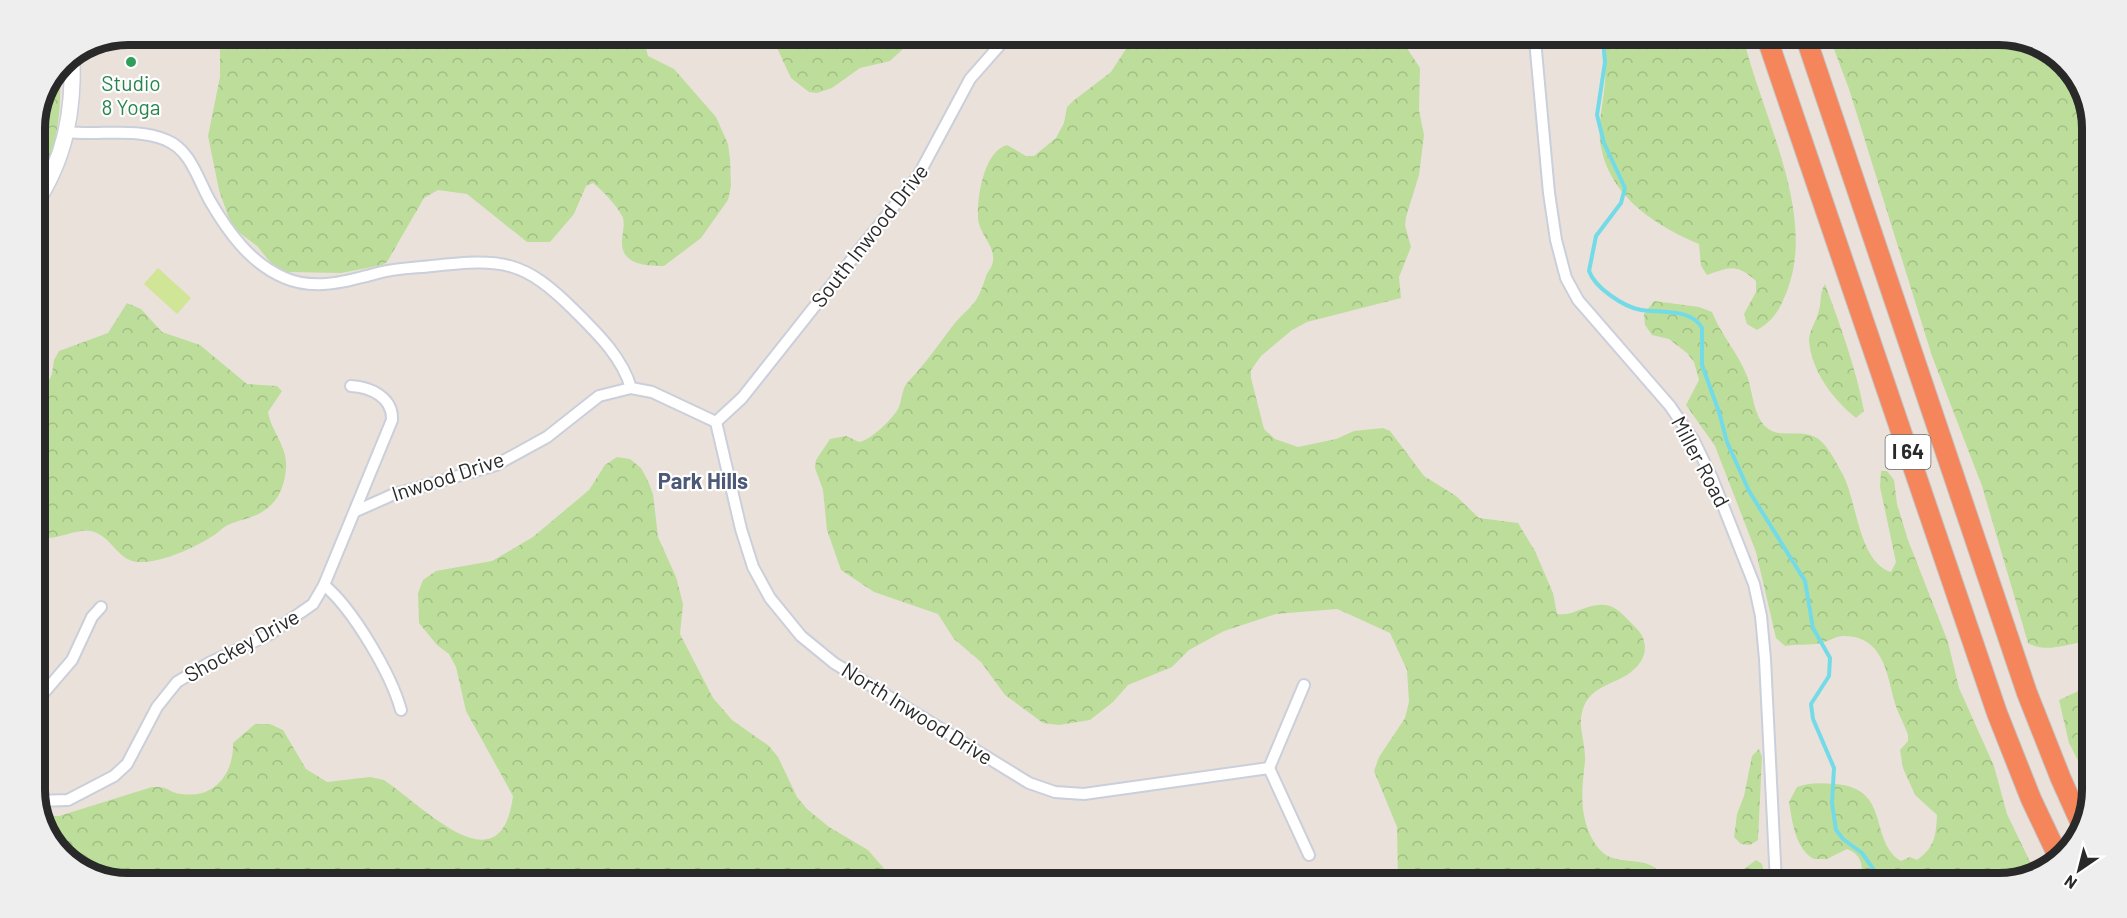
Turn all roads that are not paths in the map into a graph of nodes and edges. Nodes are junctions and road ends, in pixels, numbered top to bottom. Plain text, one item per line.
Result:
1 (1000, 45) edge
2 (1535, 45) edge
3 (1770, 45) edge
4 (1808, 45) edge
5 (72, 67) edge
6 (67, 132) junction
7 (45, 186) edge
8 (351, 386) dead end
9 (631, 388) junction
10 (716, 422) junction
11 (356, 511) junction
12 (324, 585) junction
13 (100, 607) dead end
14 (1304, 685) dead end
15 (45, 691) edge
16 (401, 710) dead end
17 (1269, 768) junction
18 (46, 801) edge
19 (2078, 815) edge
20 (2050, 840) edge
21 (1309, 855) dead end
22 (1776, 873) edge

1 - 10 street, South Inwood Drive
2 - 22 street, Miller Road
3 - 20 highway, I 64
4 - 19 highway, I 64
5 - 6 street
6 - 7 street
6 - 9 street
8 - 11 street, Shockey Drive
9 - 10 street
9 - 11 street, Inwood Drive
10 - 17 street, North Inwood Drive
11 - 12 street, Shockey Drive
12 - 16 street
12 - 18 street, Shockey Drive
13 - 15 street
14 - 17 street
17 - 21 street

